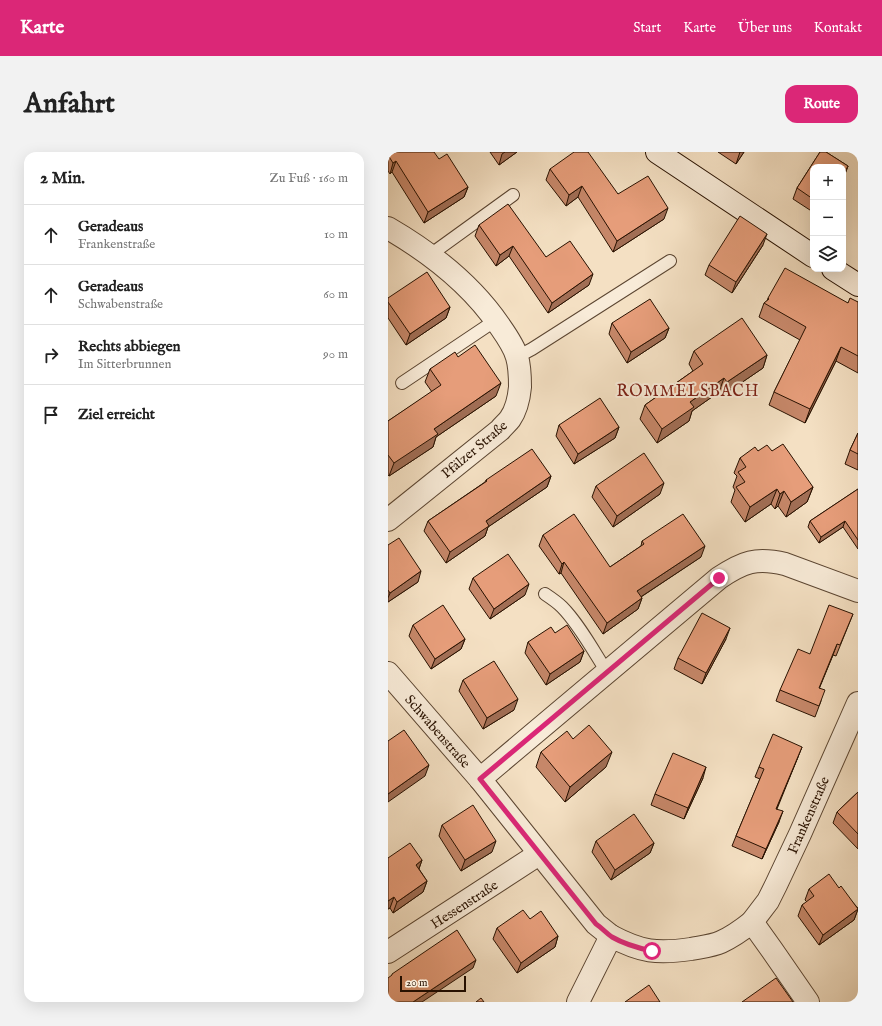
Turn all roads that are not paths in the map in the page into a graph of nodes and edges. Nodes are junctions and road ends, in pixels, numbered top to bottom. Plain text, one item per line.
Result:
1 (657, 152) edge
2 (513, 195) dead end
3 (388, 228) edge
4 (810, 254) edge
5 (430, 255) junction
6 (670, 261) dead end
7 (837, 272) edge
8 (858, 286) edge
9 (496, 320) junction
10 (517, 357) junction
11 (402, 383) dead end
12 (388, 520) edge
13 (858, 591) edge
14 (545, 594) dead end
15 (607, 672) junction
16 (392, 687) edge
17 (858, 703) edge
18 (480, 779) junction
19 (540, 854) junction
20 (752, 922) junction
21 (611, 936) junction
22 (388, 952) edge
23 (578, 1002) edge
24 (808, 1002) edge

1 - 4 street
2 - 5 lane
3 - 5 street, Pfälzer Straße
5 - 9 street, Pfälzer Straße
6 - 10 lane
7 - 8 street
9 - 10 street, Pfälzer Straße
9 - 11 lane
10 - 12 street, Pfälzer Straße
13 - 15 street
14 - 15 lane
15 - 18 street
16 - 18 street, Schwabenstraße
17 - 20 street, Frankenstraße
18 - 19 street, Schwabenstraße
19 - 21 street, Schwabenstraße
19 - 22 street, Hessenstraße
20 - 21 street, Frankenstraße
20 - 24 street
21 - 23 street

